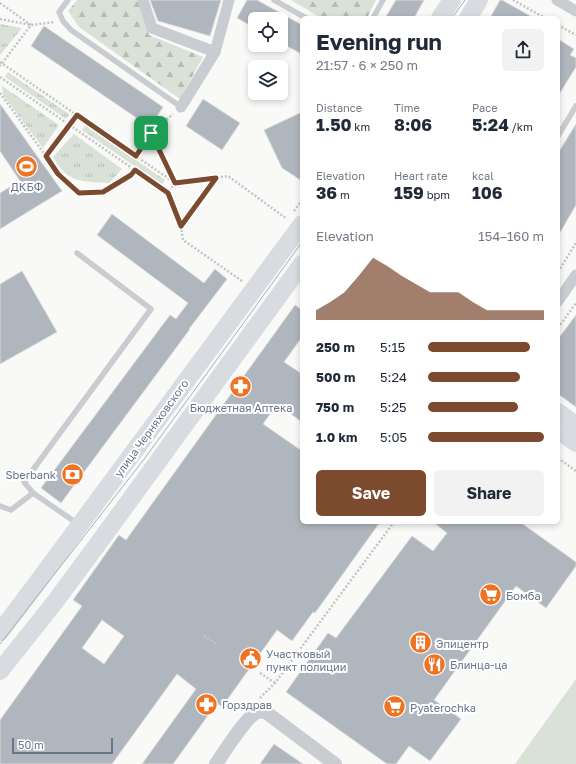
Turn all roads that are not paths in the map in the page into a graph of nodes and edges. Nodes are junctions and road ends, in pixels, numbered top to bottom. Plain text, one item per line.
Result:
1 (68, 0) edge
2 (143, 0) edge
3 (229, 0) edge
4 (274, 0) edge
5 (383, 0) edge
6 (452, 0) edge
7 (479, 0) edge
8 (557, 0) edge
9 (576, 10) edge
10 (302, 16) edge
11 (374, 16) edge
12 (441, 16) edge
13 (469, 16) edge
14 (215, 52) junction
15 (576, 106) edge
16 (181, 107) joint
17 (560, 133) edge
18 (296, 230) edge
19 (77, 253) dead end
20 (300, 267) edge
21 (576, 275) edge
22 (560, 298) edge
23 (560, 413) edge
24 (576, 425) edge
25 (560, 431) edge
26 (576, 443) edge
27 (33, 493) junction
28 (0, 506) edge
29 (80, 526) junction
30 (0, 632) edge
31 (0, 671) edge
32 (216, 764) edge
33 (335, 764) edge

1 - 16 lane
2 - 14 street
3 - 14 street
4 - 10 lane
5 - 11 lane
6 - 12 main road
7 - 13 main road
8 - 9 street
14 - 16 street
15 - 17 lane
18 - 29 main road, улица Черняховского
19 - 27 lane
20 - 31 main road
21 - 22 street
23 - 24 main road
25 - 26 main road
27 - 28 lane
27 - 29 lane
29 - 30 main road, улица Черняховского
32 - 33 street

